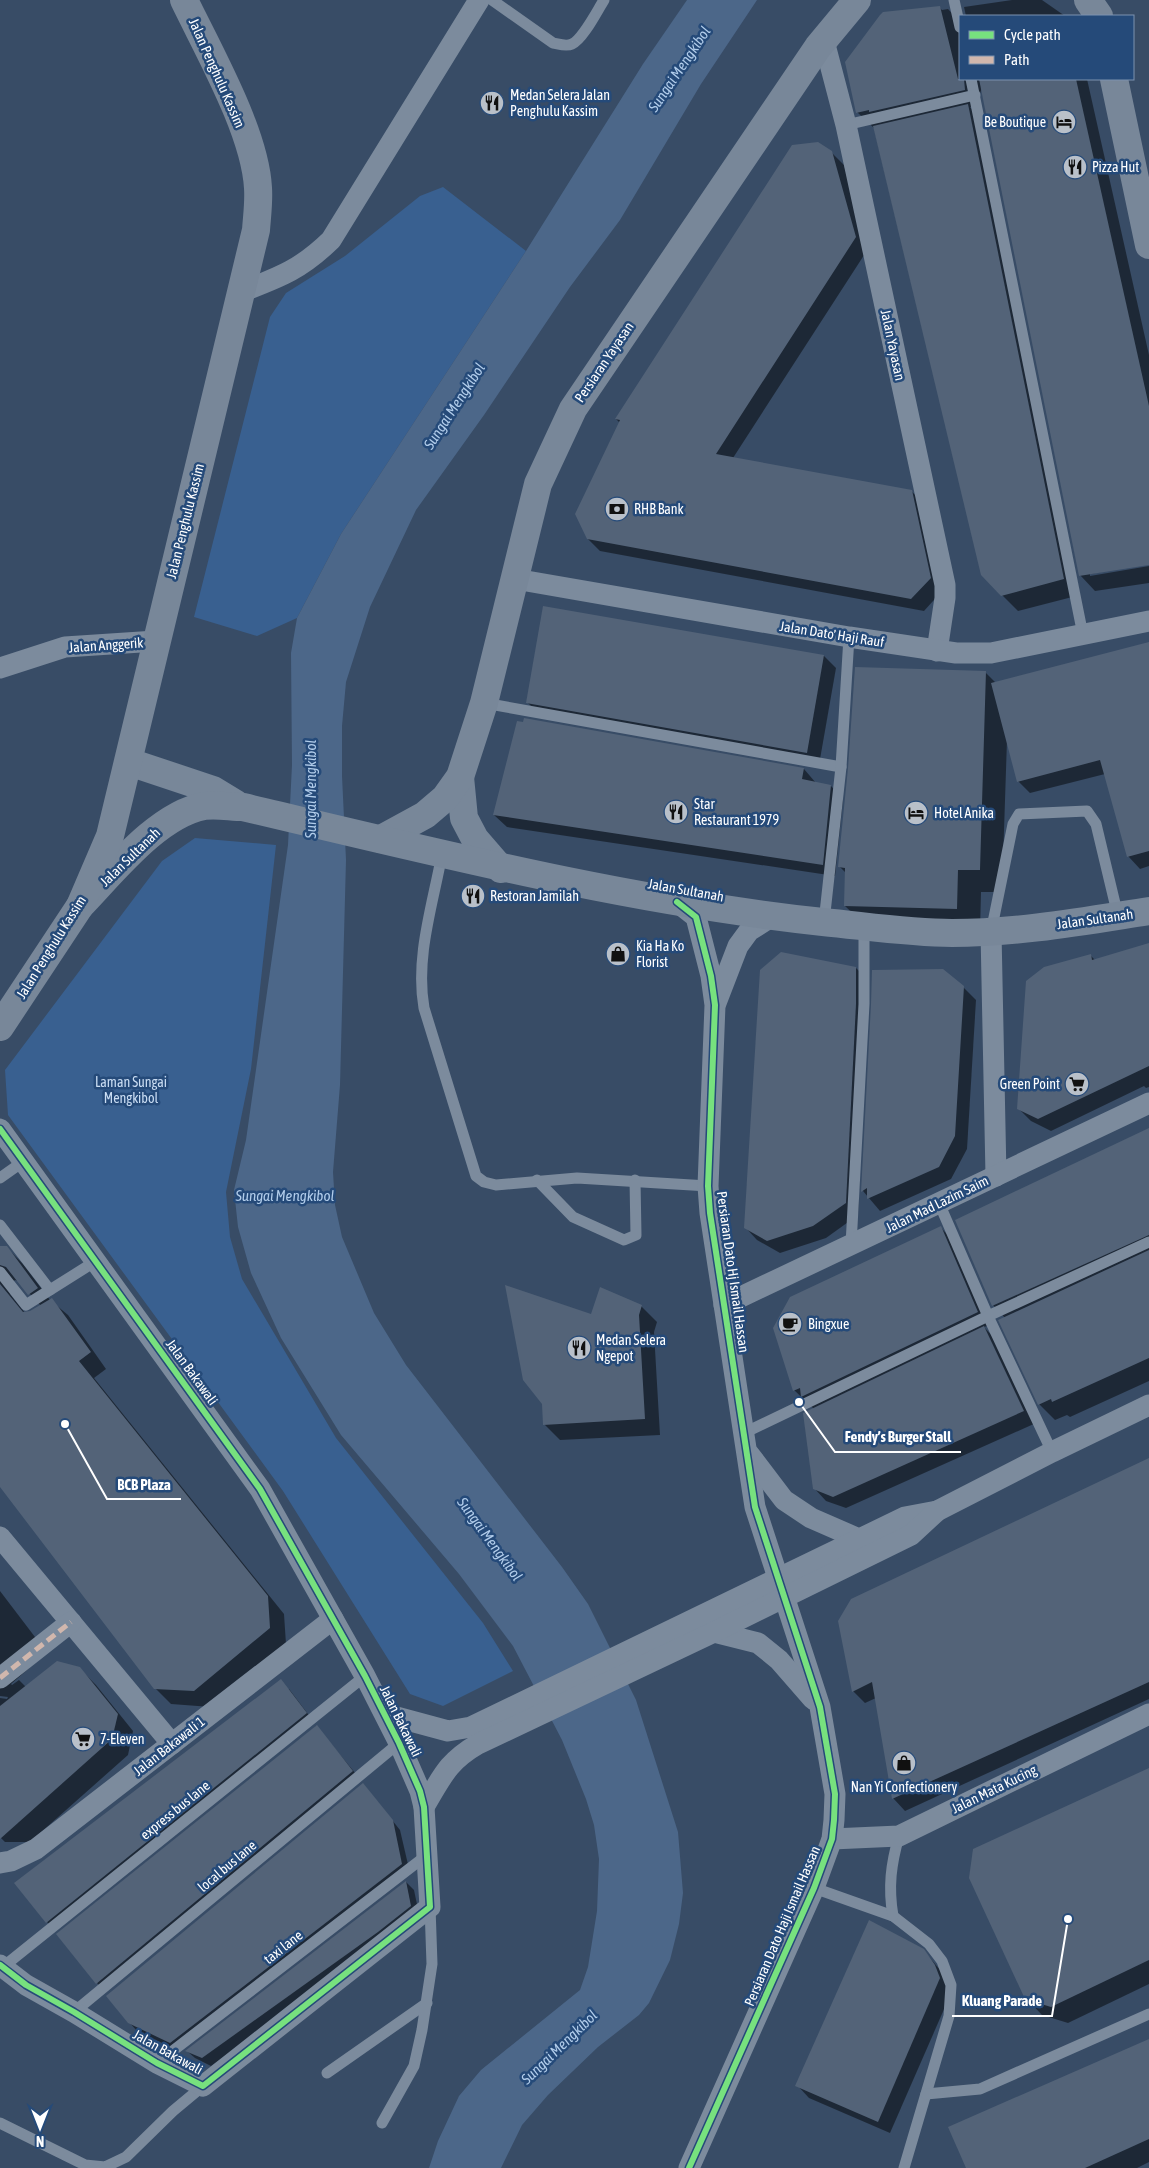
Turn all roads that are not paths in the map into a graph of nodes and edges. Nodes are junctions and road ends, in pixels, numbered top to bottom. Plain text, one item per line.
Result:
1 (184, 0) edge
2 (479, 0) edge
3 (492, 0) edge
4 (604, 0) edge
5 (857, 0) edge
6 (954, 0) edge
7 (1088, 0) edge
8 (1106, 0) edge
9 (1100, 15) edge
10 (1101, 15) edge
11 (959, 22) edge
12 (824, 41) junction
13 (971, 80) edge
14 (1114, 80) edge
15 (975, 95) junction
16 (846, 125) junction
17 (1149, 246) edge
18 (241, 292) junction
19 (515, 579) junction
20 (1149, 621) edge
21 (1083, 634) junction
22 (849, 637) junction
23 (156, 641) junction
24 (937, 651) junction
25 (0, 668) edge
26 (484, 703) junction
27 (129, 762) junction
28 (841, 767) junction
29 (460, 777) junction
30 (243, 807) junction
31 (381, 839) junction
32 (442, 854) junction
33 (501, 869) junction
34 (677, 902) junction
35 (80, 906) junction
36 (1148, 912) edge
37 (771, 916) junction
38 (1118, 916) junction
39 (824, 922) junction
40 (864, 926) junction
41 (991, 932) junction
42 (715, 1005) junction
43 (0, 1027) edge
44 (1149, 1103) edge
45 (0, 1129) edge
46 (24, 1161) junction
47 (996, 1176) junction
48 (0, 1178) edge
49 (537, 1180) junction
50 (635, 1180) junction
51 (708, 1186) junction
52 (939, 1203) junction
53 (0, 1226) edge
54 (1149, 1242) edge
55 (851, 1245) junction
56 (96, 1261) junction
57 (0, 1272) edge
58 (50, 1290) junction
59 (724, 1304) junction
60 (988, 1316) junction
61 (1149, 1405) edge
62 (746, 1442) junction
63 (1052, 1452) junction
64 (938, 1511) junction
65 (0, 1537) edge
66 (859, 1539) junction
67 (780, 1588) junction
68 (333, 1620) junction
69 (71, 1622) junction
70 (701, 1630) junction
71 (365, 1676) junction
72 (0, 1678) edge
73 (820, 1707) junction
74 (385, 1714) junction
75 (1149, 1714) edge
76 (474, 1735) junction
77 (399, 1743) junction
78 (172, 1744) junction
79 (424, 1807) junction
80 (899, 1836) junction
81 (832, 1839) junction
82 (427, 1854) junction
83 (0, 1863) edge
84 (814, 1888) junction
85 (430, 1907) junction
86 (894, 1916) junction
87 (1, 1966) edge
88 (427, 2002) junction
89 (74, 2012) junction
90 (1149, 2014) edge
91 (157, 2063) junction
92 (327, 2073) dead end
93 (203, 2086) junction
94 (926, 2094) junction
95 (0, 2123) edge
96 (382, 2123) dead end
97 (689, 2168) edge
98 (904, 2168) edge

1 - 18 street, Jalan Penghulu Kassim
2 - 18 street
3 - 4 lane
5 - 12 street, Persiaran Yayasan
6 - 11 lane
7 - 9 street
8 - 10 street
12 - 16 street, Jalan Yayasan
12 - 19 street, Persiaran Yayasan
13 - 15 lane
14 - 17 street
15 - 16 lane
15 - 21 lane
16 - 24 street, Jalan Yayasan
18 - 23 street, Jalan Penghulu Kassim
19 - 22 street, Jalan Dato' Haji Rauf
19 - 26 street, Persiaran Yayasan
20 - 21 street, Jalan Dato' Haji Rauf
21 - 24 street, Jalan Dato' Haji Rauf
22 - 24 street, Jalan Dato' Haji Rauf
22 - 28 lane
23 - 25 street, Jalan Anggerik
23 - 27 street, Jalan Penghulu Kassim
26 - 28 lane
26 - 29 street, Persiaran Yayasan
27 - 30 street, Jalan Sultanah
27 - 35 street, Jalan Penghulu Kassim
28 - 39 lane
29 - 31 street, Persiaran Yayasan
29 - 33 street, Persiaran Yayasan
30 - 31 street, Jalan Sultanah
30 - 35 street, Jalan Sultanah
31 - 32 street, Jalan Sultanah
32 - 33 street, Jalan Sultanah
32 - 49 lane
33 - 34 street, Jalan Sultanah
34 - 37 street, Jalan Sultanah
34 - 42 street
35 - 43 street, Jalan Penghulu Kassim
36 - 38 street, Jalan Sultanah
37 - 39 street, Jalan Sultanah
37 - 42 street
38 - 41 street, Jalan Sultanah
38 - 41 lane
39 - 40 street, Jalan Sultanah
40 - 41 street, Jalan Sultanah
40 - 55 lane
41 - 47 street
42 - 51 street, Persiaran Dato Hj Ismail Hassan
44 - 47 street, Jalan Mad Lazim Saim
45 - 46 street, Jalan Bakawali
46 - 48 lane
46 - 56 street, Jalan Bakawali
47 - 52 street, Jalan Mad Lazim Saim
49 - 50 lane
49 - 50 lane
50 - 51 lane
51 - 59 street, Persiaran Dato Hj Ismail Hassan
52 - 55 street, Jalan Mad Lazim Saim
52 - 60 lane
53 - 58 lane
54 - 60 lane
55 - 59 street, Jalan Mad Lazim Saim
56 - 58 lane
56 - 68 street, Jalan Bakawali
57 - 58 lane
59 - 62 street, Persiaran Dato Hj Ismail Hassan
60 - 62 lane
60 - 63 lane
61 - 63 street
62 - 66 street
62 - 67 street, Persiaran Dato Haji Ismail Hassan
63 - 64 street
64 - 66 street
64 - 67 street
65 - 69 street
66 - 67 street
67 - 70 street
67 - 73 street, Persiaran Dato Haji Ismail Hassan
68 - 71 street, Jalan Bakawali
68 - 78 street, Jalan Bakawali 1
69 - 72 street
69 - 78 street
70 - 73 street
70 - 76 street
71 - 74 street, Jalan Bakawali
71 - 87 lane, express bus lane
73 - 81 street, Persiaran Dato Haji Ismail Hassan
74 - 76 street
74 - 77 street, Jalan Bakawali
75 - 80 street, Jalan Mata Kucing
76 - 79 street
77 - 79 street, Jalan Bakawali
77 - 89 lane, local bus lane
78 - 83 street, Jalan Bakawali 1
79 - 82 street, Jalan Bakawali
80 - 81 street, Jalan Mata Kucing
80 - 86 lane
81 - 84 street, Persiaran Dato Haji Ismail Hassan
82 - 85 street, Jalan Bakawali
82 - 91 lane, taxi lane
84 - 86 lane
84 - 97 street, Persiaran Dato Haji Ismail Hassan
85 - 88 lane
85 - 93 street, Jalan Bakawali
86 - 94 lane
87 - 89 street, Jalan Bakawali
88 - 92 lane
88 - 96 lane
89 - 91 street, Jalan Bakawali
90 - 94 lane
91 - 93 street, Jalan Bakawali
93 - 95 lane
94 - 98 lane

